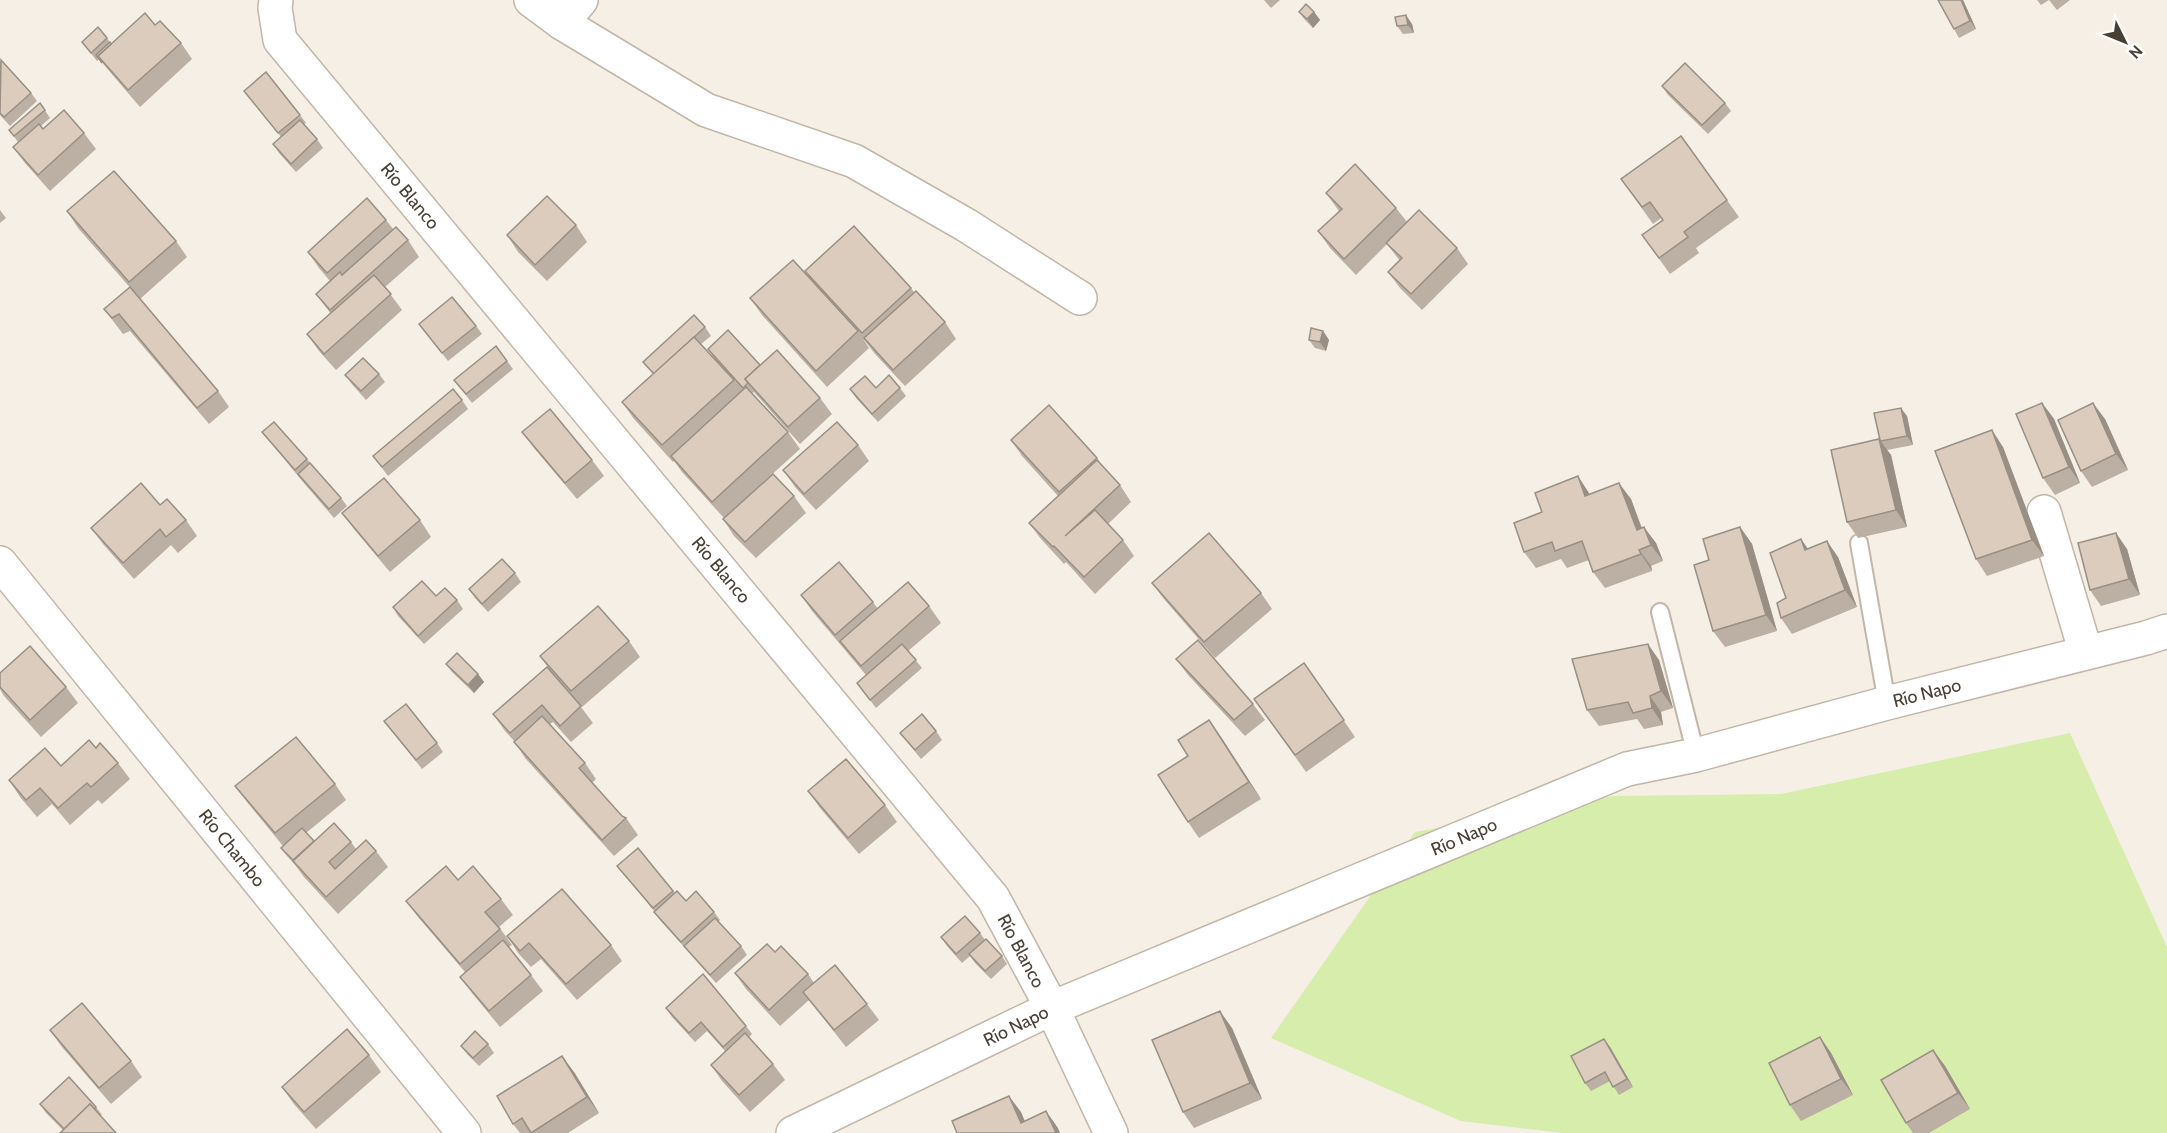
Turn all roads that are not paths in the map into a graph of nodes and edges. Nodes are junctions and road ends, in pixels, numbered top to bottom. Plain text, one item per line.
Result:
1 (276, 0) edge
2 (531, 0) edge
3 (572, 11) edge
4 (1080, 298) dead end
5 (2044, 512) dead end
6 (1859, 543) dead end
7 (0, 562) edge
8 (1660, 612) dead end
9 (2167, 631) edge
10 (2086, 653) junction
11 (1887, 702) junction
12 (1696, 756) junction
13 (1052, 1008) junction
14 (464, 1133) edge
15 (793, 1133) edge
16 (1111, 1133) edge

1 - 13 street, Río Blanco
2 - 3 street
3 - 4 street
5 - 10 street
6 - 11 lane
7 - 14 street, Río Chambo
8 - 12 lane
9 - 10 street, Río Napo
10 - 11 street, Río Napo
11 - 12 street, Río Napo
12 - 13 street, Río Napo
13 - 15 street, Río Napo
13 - 16 street, Río Blanco

